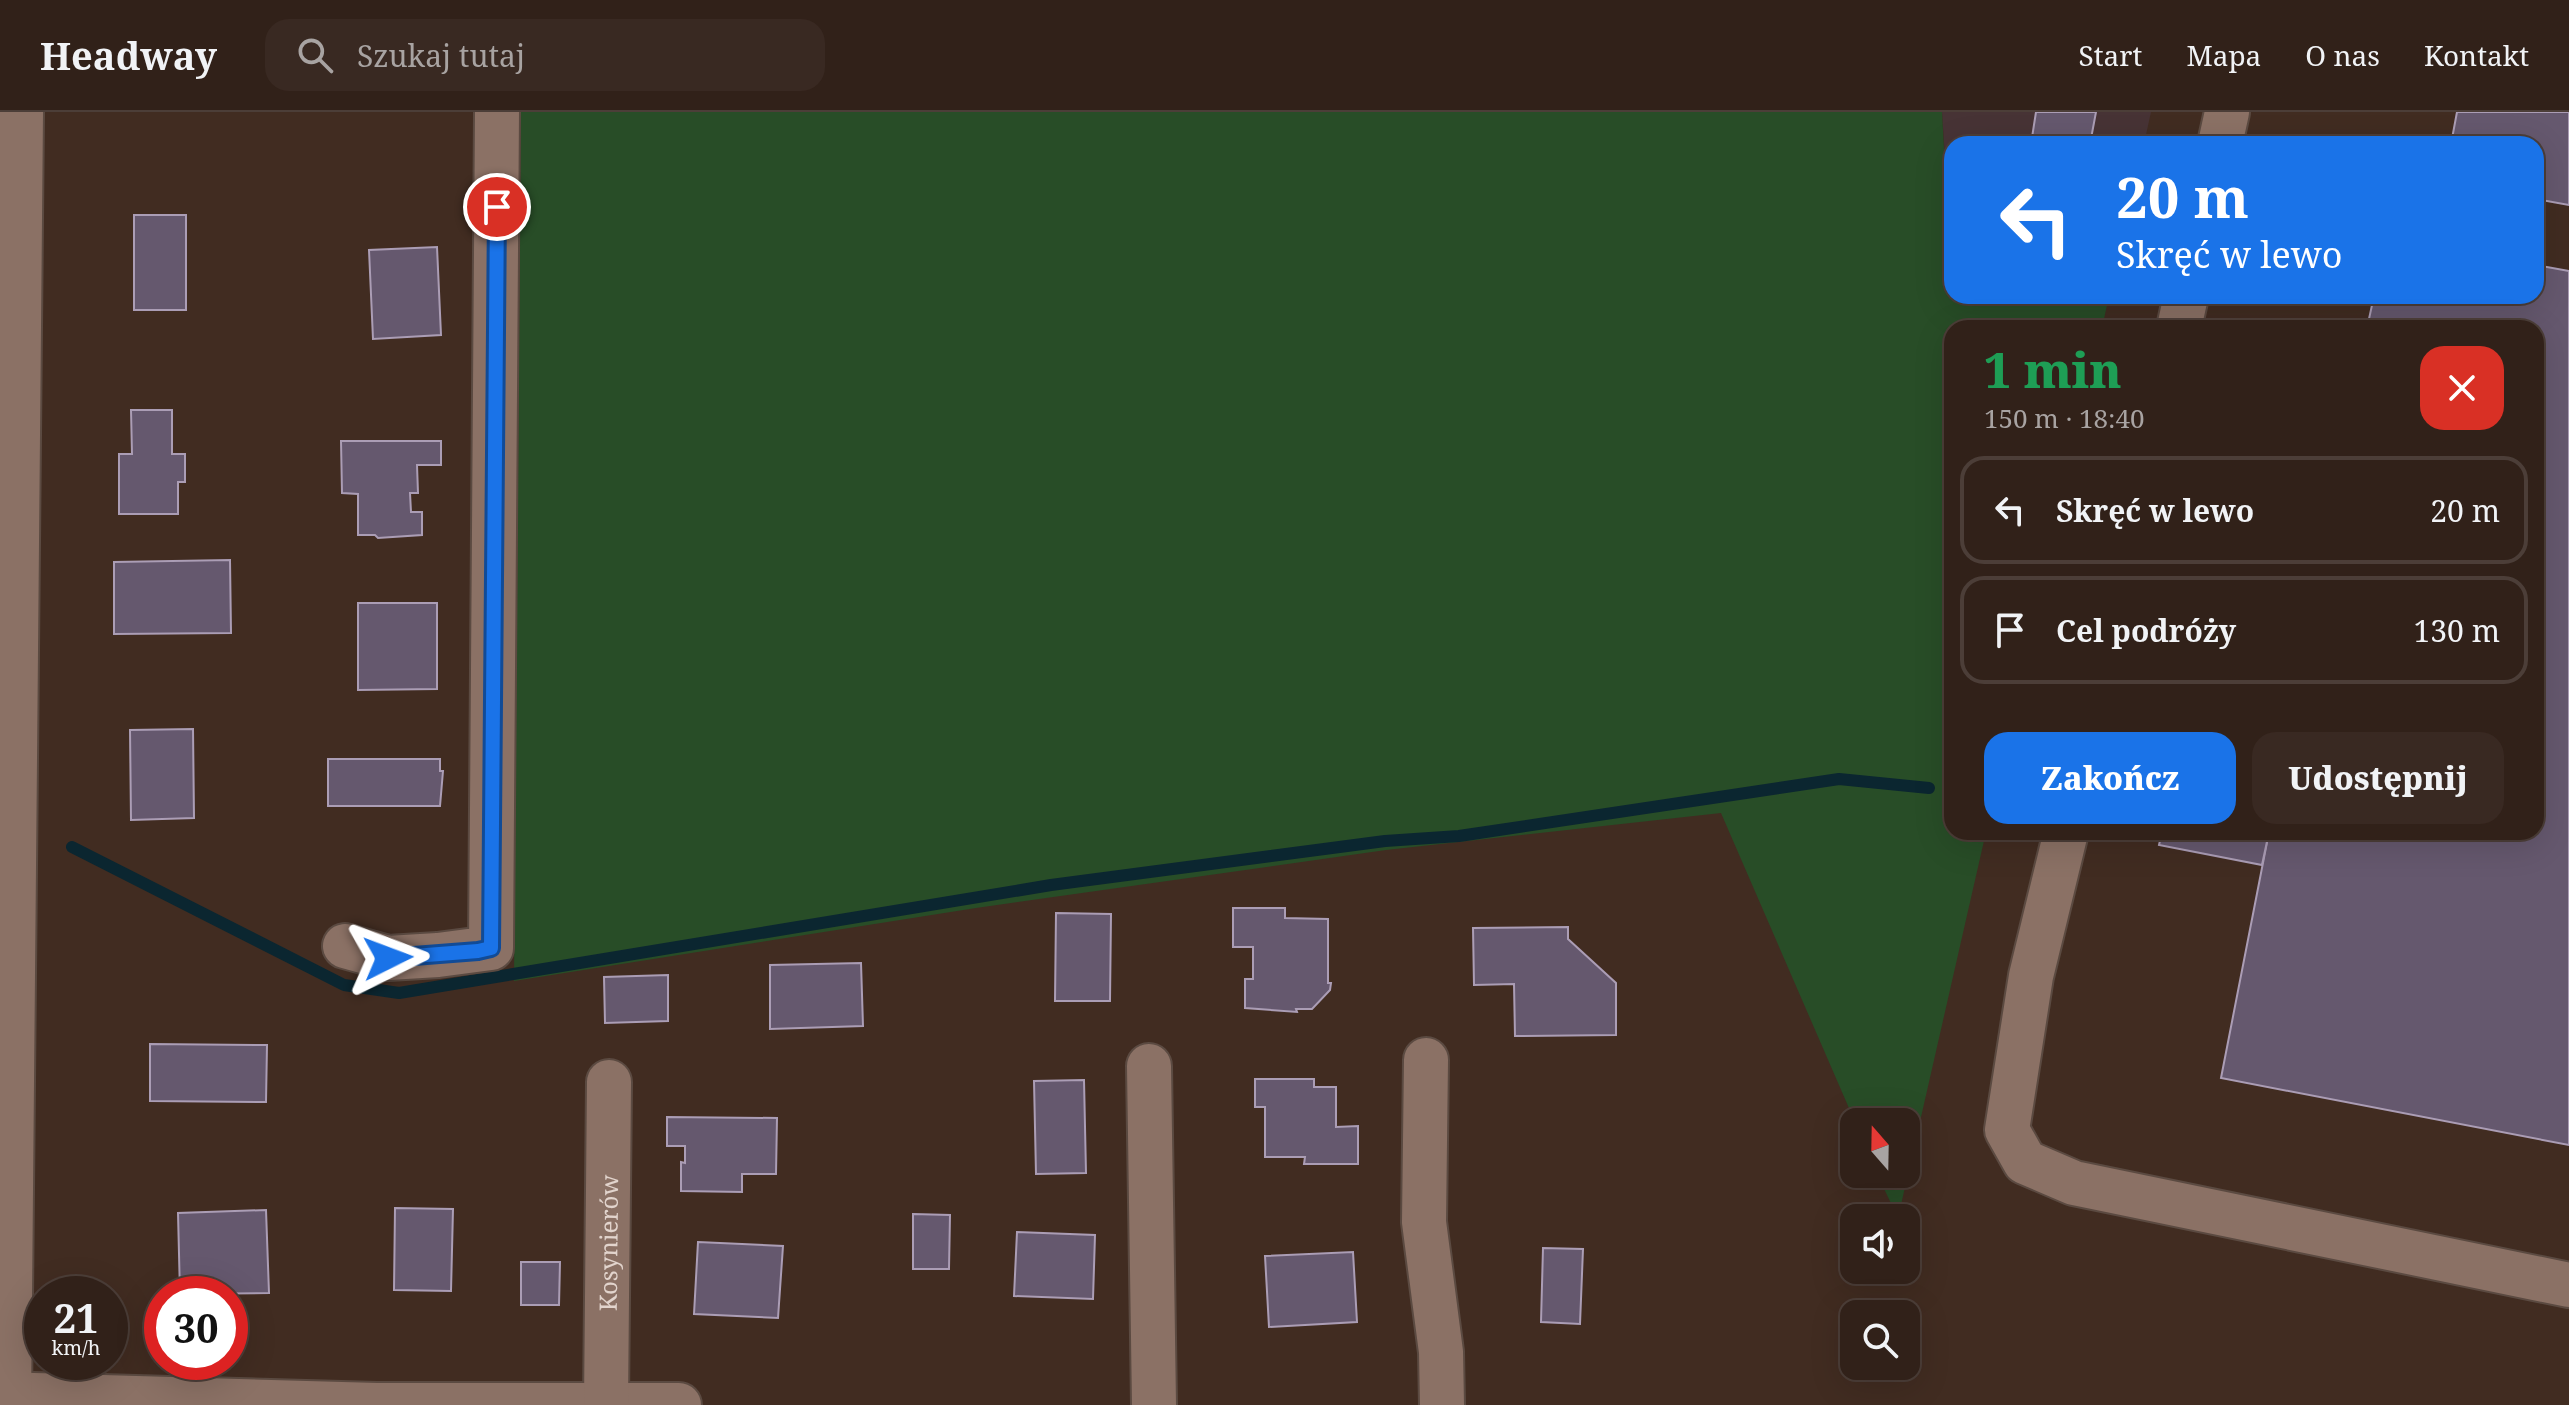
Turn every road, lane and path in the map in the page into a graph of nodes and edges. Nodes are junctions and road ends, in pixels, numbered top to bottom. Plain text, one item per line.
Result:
1 (21, 112) edge
2 (497, 112) edge
3 (2227, 112) edge
4 (2222, 136) edge
5 (8, 599) edge
6 (2064, 840) edge
7 (6, 904) edge
8 (345, 946) dead end
9 (1426, 1060) dead end
10 (1149, 1066) dead end
11 (609, 1082) dead end
12 (2569, 1285) edge
13 (6, 1398) edge
14 (377, 1405) edge
15 (606, 1405) edge
16 (679, 1405) edge
17 (1154, 1405) edge
18 (1442, 1405) edge

1 - 5 street
2 - 8 street
3 - 4 street
5 - 7 street
6 - 12 street
7 - 13 street
9 - 18 street
10 - 17 street
11 - 15 street, Kosynierów
13 - 14 street
14 - 15 street
15 - 16 street

